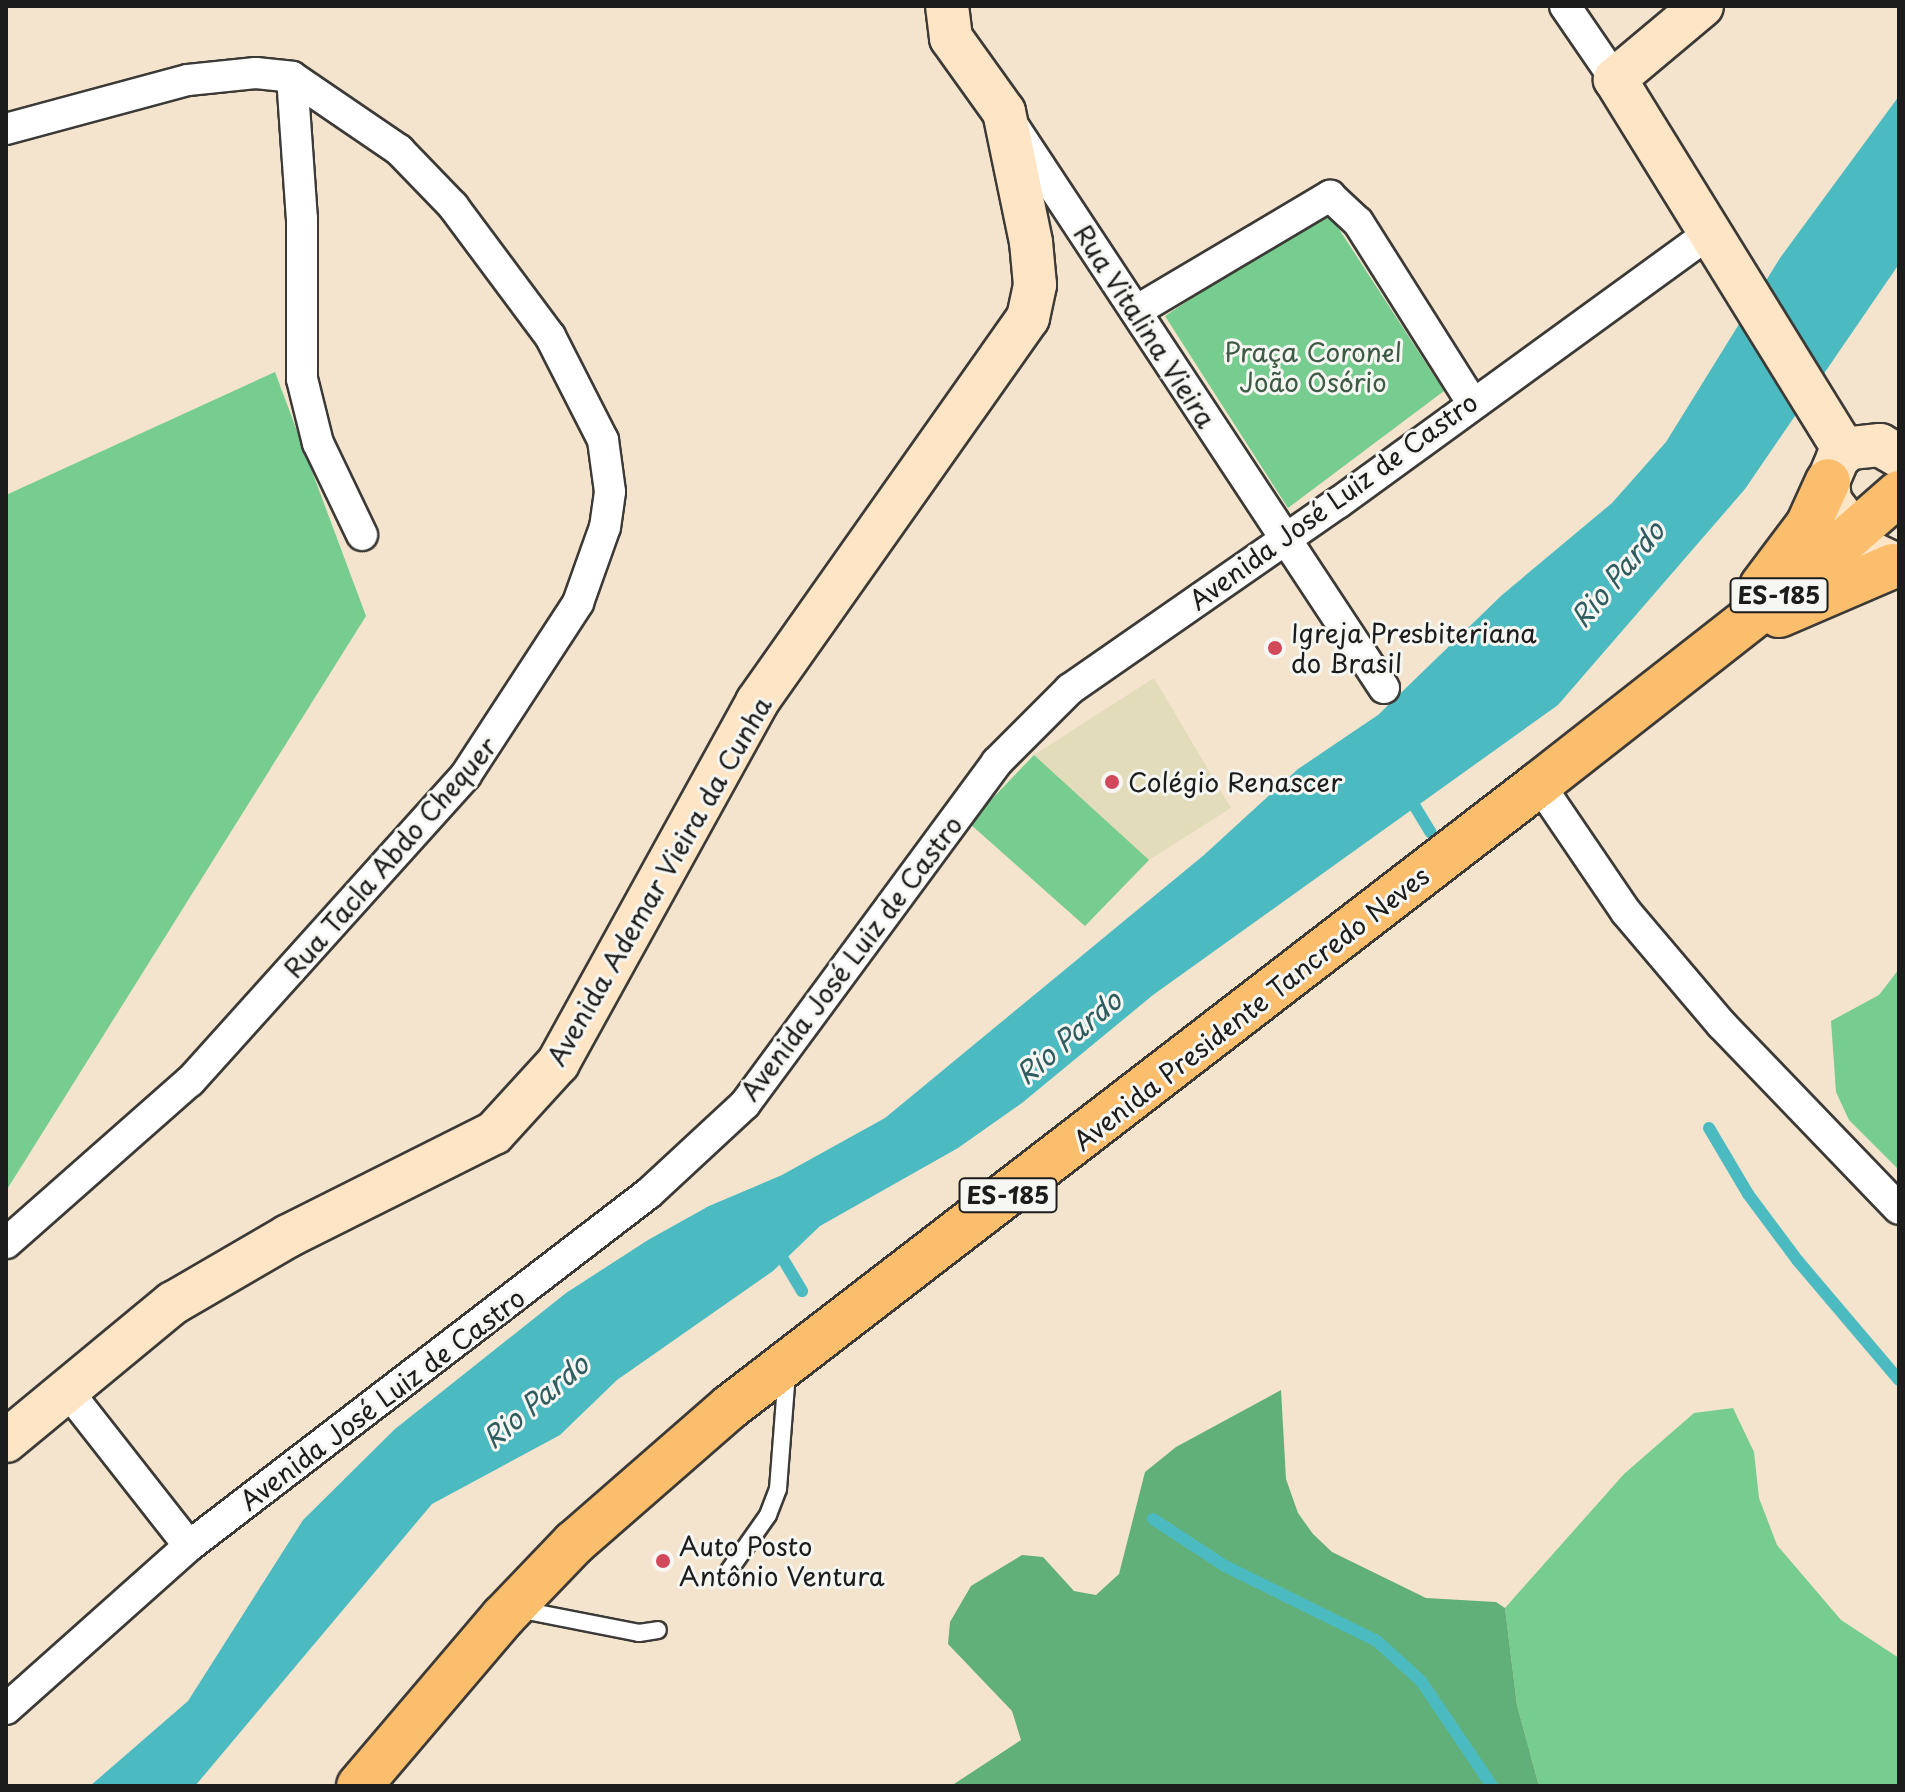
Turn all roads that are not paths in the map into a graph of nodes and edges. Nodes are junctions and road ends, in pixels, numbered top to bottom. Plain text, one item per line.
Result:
1 (1565, 6) edge
2 (1702, 6) edge
3 (949, 22) edge
4 (292, 77) junction
5 (1615, 79) junction
6 (1004, 112) junction
7 (6, 129) edge
8 (1711, 232) junction
9 (1136, 311) junction
10 (1472, 402) junction
11 (1899, 456) edge
12 (1836, 466) junction
13 (1877, 511) edge
14 (362, 535) dead end
15 (1286, 540) junction
16 (1896, 566) edge
17 (1702, 653) junction
18 (1384, 688) dead end
19 (1539, 784) junction
20 (1899, 1209) edge
21 (6, 1243) edge
22 (787, 1363) junction
23 (66, 1389) junction
24 (6, 1441) edge
25 (189, 1546) junction
26 (728, 1572) dead end
27 (511, 1608) junction
28 (658, 1630) dead end
29 (6, 1709) edge
30 (365, 1783) edge

1 - 5 street
2 - 5 street
3 - 6 street
4 - 7 street, Rua Tacla Abdo Chequer
4 - 14 street
4 - 21 street, Rua Tacla Abdo Chequer
5 - 8 street
6 - 9 street, Rua Vitalina Vieira
6 - 23 street, Avenida Ademar Vieira da Cunha
8 - 10 street, Avenida José Luiz de Castro
8 - 12 street
9 - 10 street
9 - 15 street, Rua Vitalina Vieira
10 - 15 street, Avenida José Luiz de Castro
11 - 12 street
12 - 13 street
12 - 17 main road
13 - 16 street
13 - 17 main road, Avenida Presidente Tancredo Neves / ES-185
15 - 18 street, Rua Vitalina Vieira
15 - 25 street, Avenida José Luiz de Castro
16 - 17 main road
17 - 19 main road, Avenida Presidente Tancredo Neves / ES-185
19 - 20 street
19 - 22 main road, Avenida Presidente Tancredo Neves / ES-185
22 - 26 lane
22 - 27 main road, Avenida Presidente Tancredo Neves / ES-185
23 - 24 street, Avenida Ademar Vieira da Cunha
23 - 25 street
25 - 29 street, Avenida José Luiz de Castro
27 - 28 lane
27 - 30 main road, Avenida Presidente Tancredo Neves / ES-185

